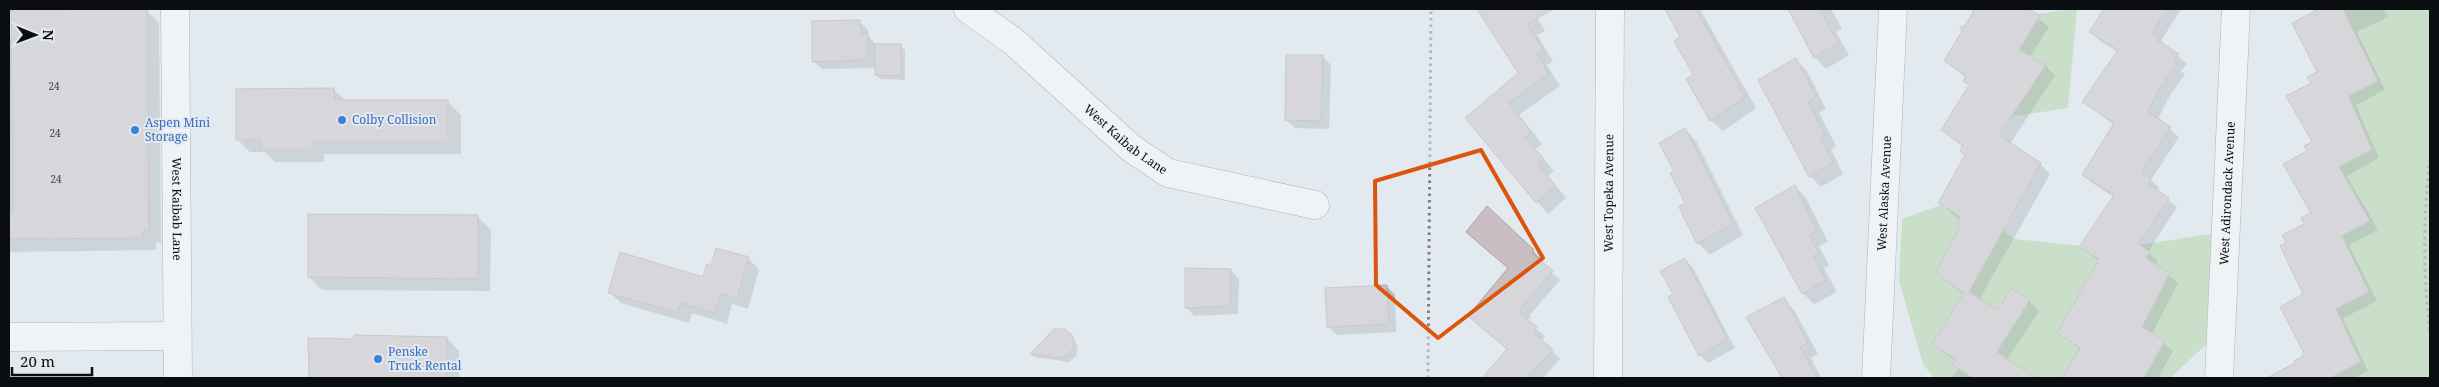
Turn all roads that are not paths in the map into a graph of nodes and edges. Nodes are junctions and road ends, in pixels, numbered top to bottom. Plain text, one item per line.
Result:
1 (175, 9) edge
2 (968, 9) edge
3 (1610, 9) edge
4 (1893, 9) edge
5 (2236, 9) edge
6 (1315, 205) dead end
7 (178, 336) junction
8 (9, 337) edge
9 (178, 378) edge
10 (1608, 378) edge
11 (1876, 378) edge
12 (2219, 378) edge

1 - 7 street, West Kaibab Lane
2 - 6 street, West Kaibab Lane
3 - 10 street, West Topeka Avenue
4 - 11 street, West Alaska Avenue
5 - 12 street, West Adirondack Avenue
7 - 8 street
7 - 9 street, West Kaibab Lane

